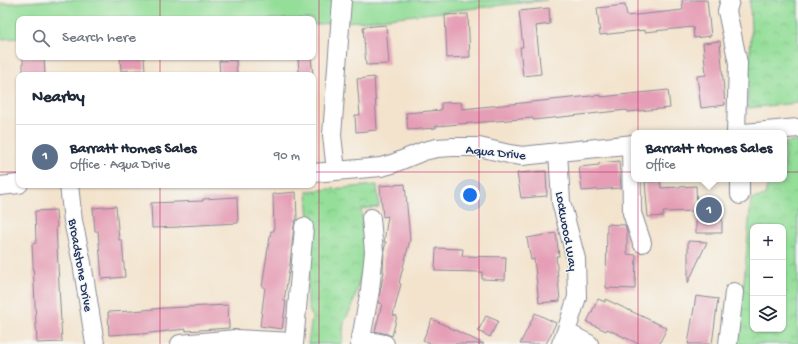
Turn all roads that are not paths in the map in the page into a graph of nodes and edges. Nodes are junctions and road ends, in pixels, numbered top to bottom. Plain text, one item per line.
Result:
1 (342, 0) edge
2 (730, 0) edge
3 (798, 128) edge
4 (736, 130) edge
5 (776, 130) edge
6 (631, 144) edge
7 (558, 152) junction
8 (336, 171) junction
9 (316, 173) edge
10 (632, 182) edge
11 (16, 184) edge
12 (0, 186) edge
13 (69, 188) edge
14 (371, 218) dead end
15 (304, 227) dead end
16 (642, 243) dead end
17 (734, 292) dead end
18 (563, 338) edge
19 (360, 341) edge
20 (294, 343) edge
21 (95, 344) edge
22 (180, 344) edge
23 (385, 344) edge
24 (589, 344) edge
25 (728, 344) edge

1 - 8 street
2 - 4 street
3 - 5 street
6 - 7 street, Aqua Drive
7 - 8 street, Aqua Drive
7 - 18 street, Lockwood Way
8 - 9 street, Aqua Drive
10 - 16 street
11 - 12 street
13 - 21 street, Broadstone Drive
14 - 19 street
15 - 20 street
17 - 25 street
18 - 24 street, Lockwood Way
19 - 23 street
20 - 22 street

